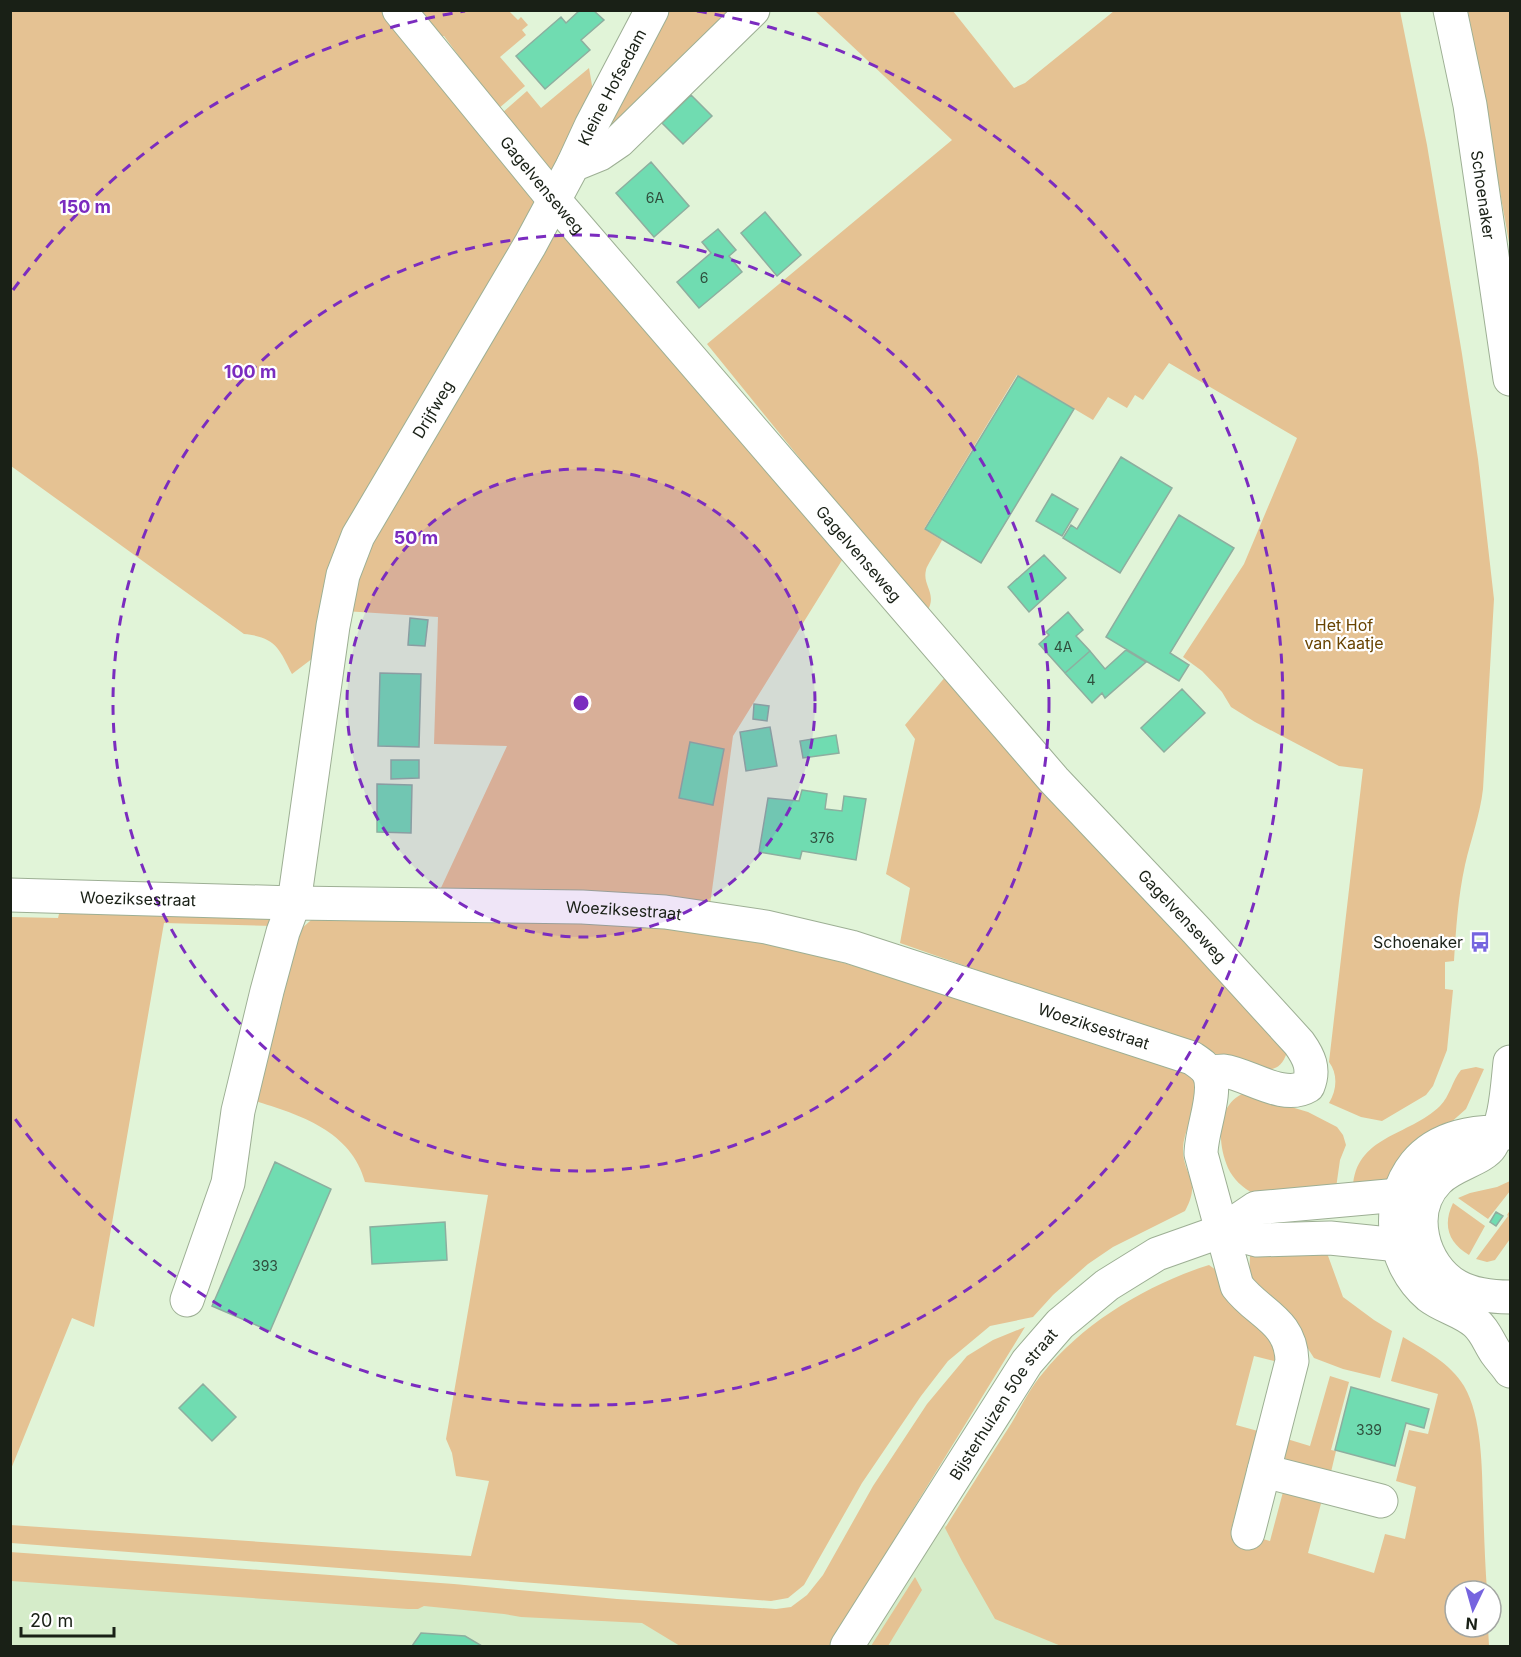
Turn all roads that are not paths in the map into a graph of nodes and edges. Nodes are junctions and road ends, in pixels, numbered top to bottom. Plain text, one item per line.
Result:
1 (399, 10) edge
2 (652, 10) edge
3 (753, 10) edge
4 (1450, 10) edge
5 (573, 165) junction
6 (555, 201) junction
7 (1510, 379) edge
8 (10, 895) edge
9 (294, 903) junction
10 (1510, 1062) edge
11 (1209, 1073) junction
12 (1496, 1133) edge
13 (1399, 1195) junction
14 (1222, 1231) junction
15 (1412, 1247) junction
16 (1500, 1297) edge
17 (187, 1300) dead end
18 (1510, 1343) edge
19 (1510, 1371) edge
20 (1264, 1471) junction
21 (1381, 1501) dead end
22 (1248, 1533) dead end
23 (847, 1647) edge

1 - 6 street, Gagelvenseweg
2 - 5 street, Kleine Hofsedam
3 - 5 street
4 - 7 street, Schoenaker
5 - 6 street, Drijfweg
6 - 9 street, Drijfweg
6 - 11 street, Gagelvenseweg
8 - 9 street, Woeziksestraat
9 - 11 street, Woeziksestraat
9 - 17 street, Drijfweg
10 - 12 street
11 - 14 street
12 - 13 street
12 - 15 street
13 - 14 street, Bijsterhuizen 50e straat
13 - 15 street
14 - 15 street
14 - 20 street
14 - 23 street, Bijsterhuizen 50e straat
15 - 16 street
15 - 19 street
16 - 18 street
20 - 21 street
20 - 22 street

